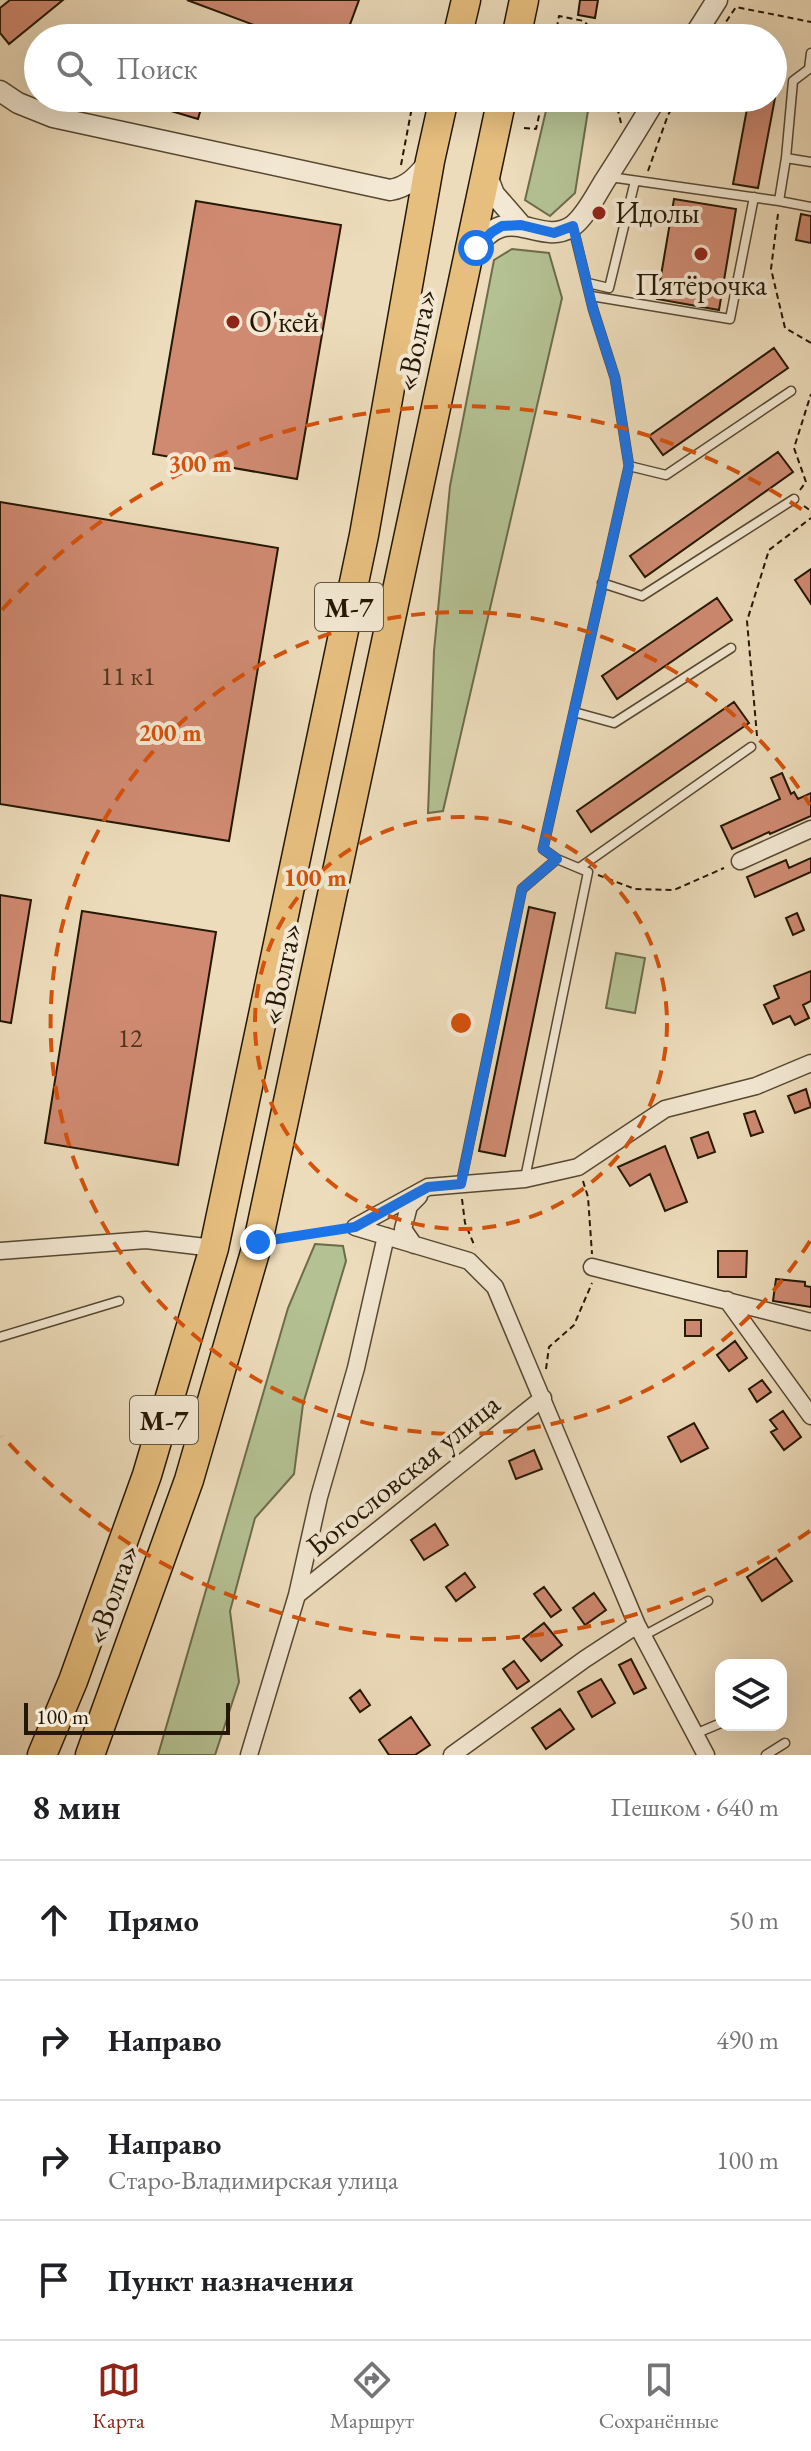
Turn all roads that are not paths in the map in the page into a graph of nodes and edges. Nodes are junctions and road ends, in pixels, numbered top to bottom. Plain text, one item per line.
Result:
1 (466, 0) edge
2 (524, 0) edge
3 (717, 0) edge
4 (460, 24) edge
5 (519, 24) edge
6 (702, 24) edge
7 (811, 53) edge
8 (810, 69) edge
9 (0, 91) edge
10 (24, 105) edge
11 (40, 112) edge
12 (441, 112) edge
13 (499, 112) edge
14 (647, 112) edge
15 (786, 158) junction
16 (430, 161) junction
17 (811, 162) edge
18 (486, 173) junction
19 (607, 177) junction
20 (639, 181) junction
21 (390, 190) junction
22 (754, 197) junction
23 (779, 201) junction
24 (811, 207) edge
25 (521, 225) junction
26 (573, 226) junction
27 (419, 233) junction
28 (467, 265) junction
29 (588, 283) junction
30 (591, 296) junction
31 (791, 391) dead end
32 (629, 466) junction
33 (794, 499) road end
34 (602, 583) junction
35 (731, 648) dead end
36 (574, 712) junction
37 (751, 747) road end
38 (811, 829) edge
39 (557, 859) junction
40 (740, 861) road end
41 (583, 870) junction
42 (811, 1063) edge
43 (525, 1179) junction
44 (461, 1184) junction
45 (428, 1187) junction
46 (386, 1236) junction
47 (414, 1245) junction
48 (214, 1248) junction
49 (0, 1251) edge
50 (592, 1267) road end
51 (727, 1300) junction
52 (119, 1301) dead end
53 (811, 1322) edge
54 (0, 1337) edge
55 (543, 1398) junction
56 (811, 1416) edge
57 (297, 1595) junction
58 (708, 1601) dead end
59 (640, 1630) junction
60 (715, 1726) edge
61 (695, 1734) junction
62 (785, 1743) dead end
63 (42, 1755) edge
64 (90, 1755) edge
65 (249, 1755) edge
66 (452, 1755) edge
67 (706, 1755) edge
68 (766, 1755) edge

1 - 4 highway
2 - 5 highway
3 - 6 street
7 - 8 lane
8 - 15 lane
9 - 10 street
11 - 21 street
12 - 16 highway, «Волга» / М-7
13 - 18 highway, «Волга» / М-7
14 - 19 street
15 - 17 lane
15 - 23 lane
16 - 21 street
16 - 27 highway, «Волга» / М-7
18 - 25 street
18 - 28 highway, «Волга» / М-7
19 - 20 lane
19 - 26 street
20 - 22 lane
20 - 29 lane
21 - 27 street
22 - 23 lane
22 - 30 lane
23 - 24 lane
25 - 26 street
25 - 28 street
26 - 29 lane
27 - 48 highway, «Волга» / М-7
28 - 64 highway, «Волга» / М-7
29 - 30 lane
30 - 32 lane
31 - 32 lane
32 - 34 lane
33 - 34 lane
34 - 36 lane
35 - 36 lane
36 - 39 lane
37 - 41 lane
38 - 40 street
39 - 41 lane
39 - 44 lane
41 - 43 lane
42 - 43 street
43 - 44 street
44 - 45 street
45 - 46 street
45 - 47 street
46 - 47 street
46 - 57 street
47 - 55 street
48 - 49 street
48 - 63 highway, «Волга» / М-7
50 - 51 street
51 - 53 street
51 - 56 street
52 - 54 lane
55 - 57 street, Богословская улица
55 - 59 street
57 - 65 street
58 - 59 lane
59 - 61 street
59 - 66 street
60 - 61 lane
61 - 67 street
62 - 68 lane

